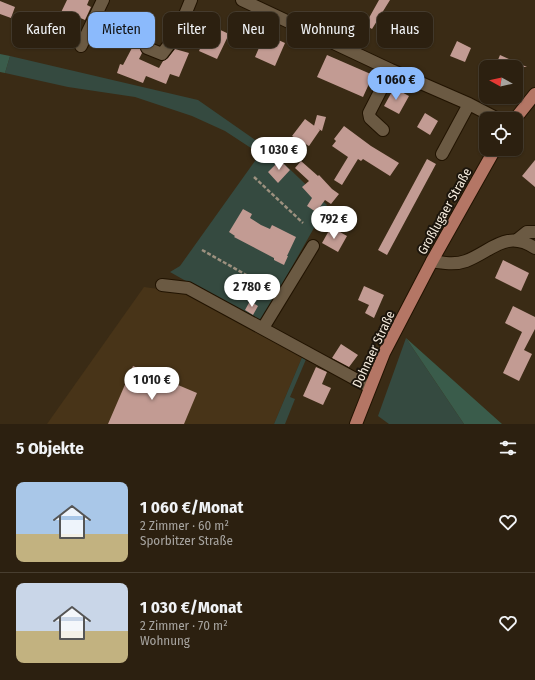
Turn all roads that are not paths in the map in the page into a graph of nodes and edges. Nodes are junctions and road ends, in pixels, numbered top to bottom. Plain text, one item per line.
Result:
1 (103, 0) edge
2 (191, 0) edge
3 (242, 0) edge
4 (81, 46) dead end
5 (147, 48) dead end
6 (391, 70) junction
7 (535, 94) edge
8 (469, 104) junction
9 (484, 112) edge
10 (521, 112) edge
11 (383, 130) dead end
12 (442, 154) dead end
13 (491, 156) edge
14 (535, 232) edge
15 (518, 240) junction
16 (313, 246) dead end
17 (535, 248) edge
18 (432, 261) junction
19 (162, 285) dead end
20 (418, 287) joint
21 (263, 328) junction
22 (370, 387) junction
23 (356, 424) edge

1 - 4 street
2 - 5 street
3 - 6 street
6 - 8 street
6 - 11 street
7 - 10 main road
8 - 9 street
8 - 12 street
13 - 18 main road, Großlugaer Straße
14 - 15 street
15 - 17 street
15 - 18 street
16 - 21 street
18 - 20 main road, Großlugaer Straße
19 - 21 street
20 - 22 main road, Dohnaer Straße
21 - 22 street
22 - 23 main road, Dohnaer Straße

